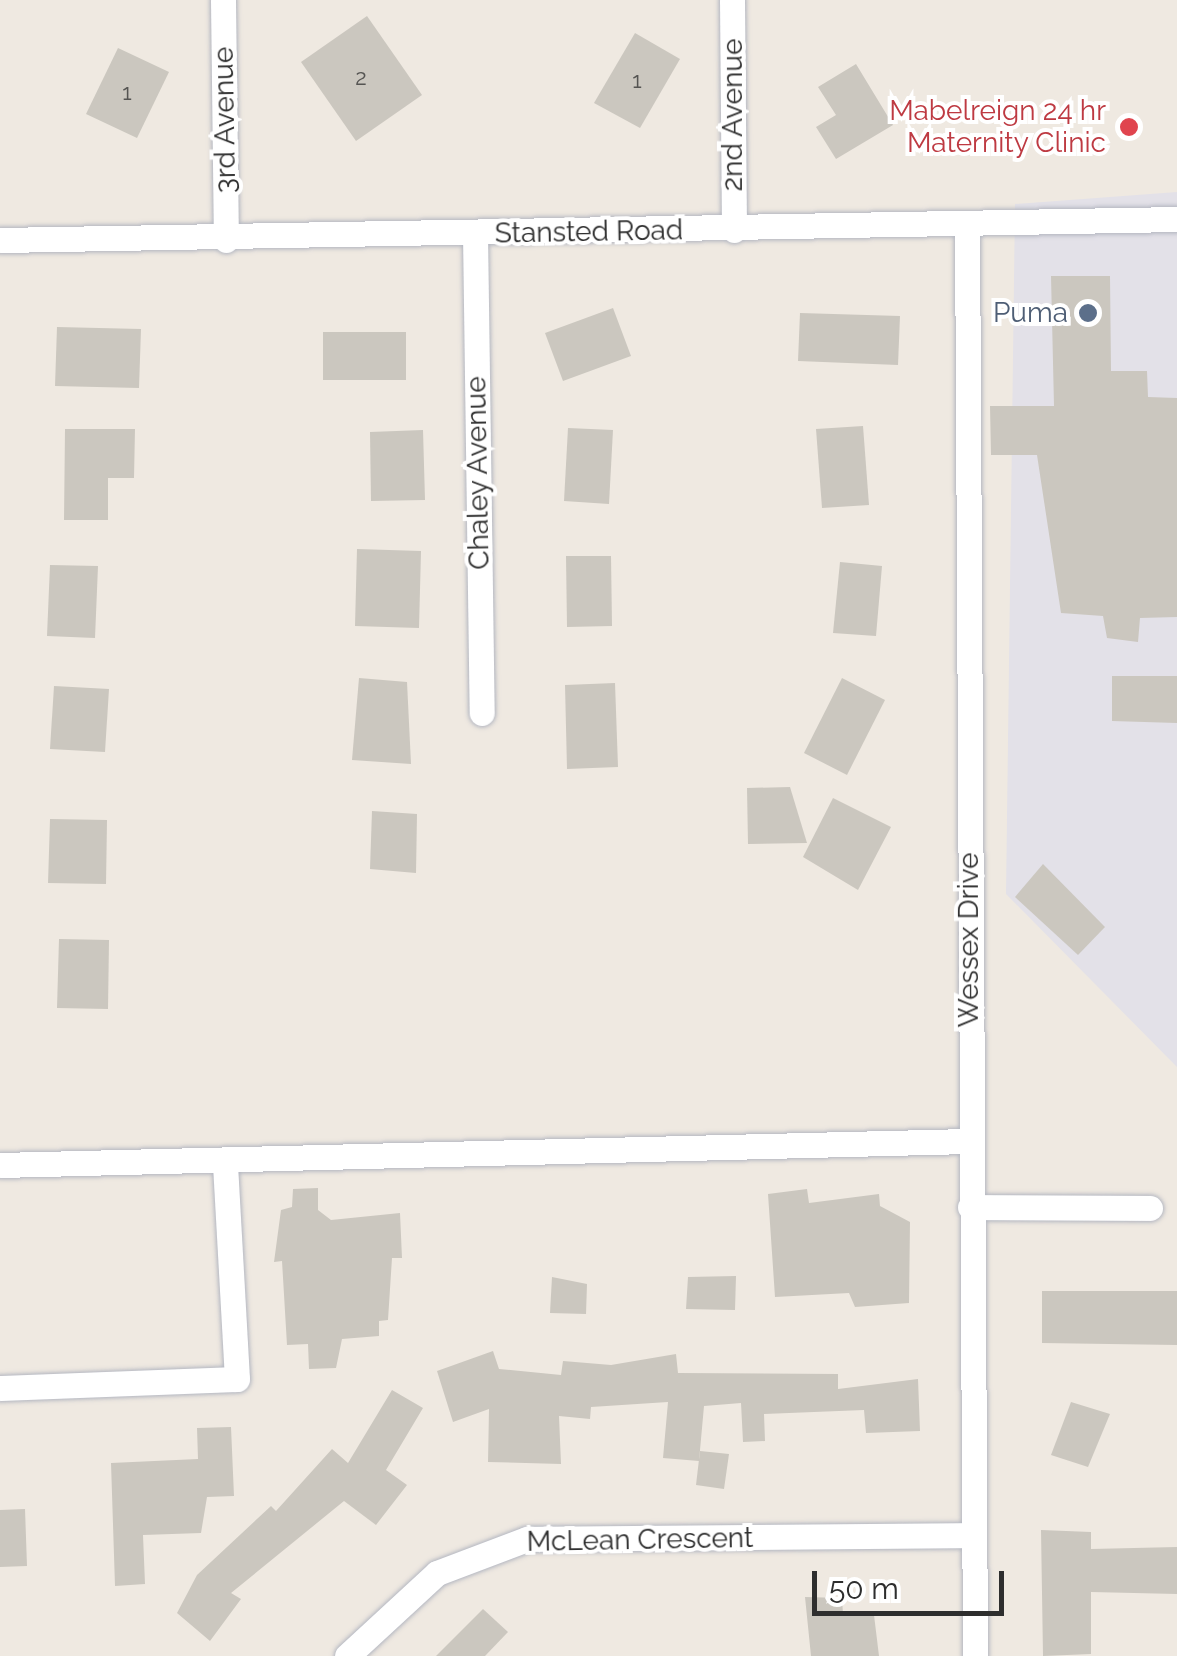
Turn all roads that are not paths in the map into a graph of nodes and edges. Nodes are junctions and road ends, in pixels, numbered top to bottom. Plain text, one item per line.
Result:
1 (224, 0) edge
2 (732, 0) edge
3 (1177, 219) edge
4 (968, 224) junction
5 (734, 230) junction
6 (475, 233) junction
7 (0, 240) edge
8 (226, 240) junction
9 (482, 713) dead end
10 (969, 1141) junction
11 (224, 1162) junction
12 (0, 1165) edge
13 (970, 1207) junction
14 (1150, 1208) dead end
15 (0, 1388) edge
16 (973, 1534) junction
17 (347, 1656) edge
18 (974, 1656) edge

1 - 8 street, 3rd Avenue
2 - 5 street, 2nd Avenue
3 - 4 street, Stansted Road
4 - 5 street, Stansted Road
4 - 10 street, Wessex Drive
5 - 6 street, Stansted Road
6 - 8 street, Stansted Road
6 - 9 street, Chaley Avenue
7 - 8 street, Stansted Road
10 - 11 street
10 - 13 street, Wessex Drive
11 - 12 street
11 - 15 street
13 - 14 street
13 - 16 street, Wessex Drive
16 - 17 street, McLean Crescent
16 - 18 street, Wessex Drive

